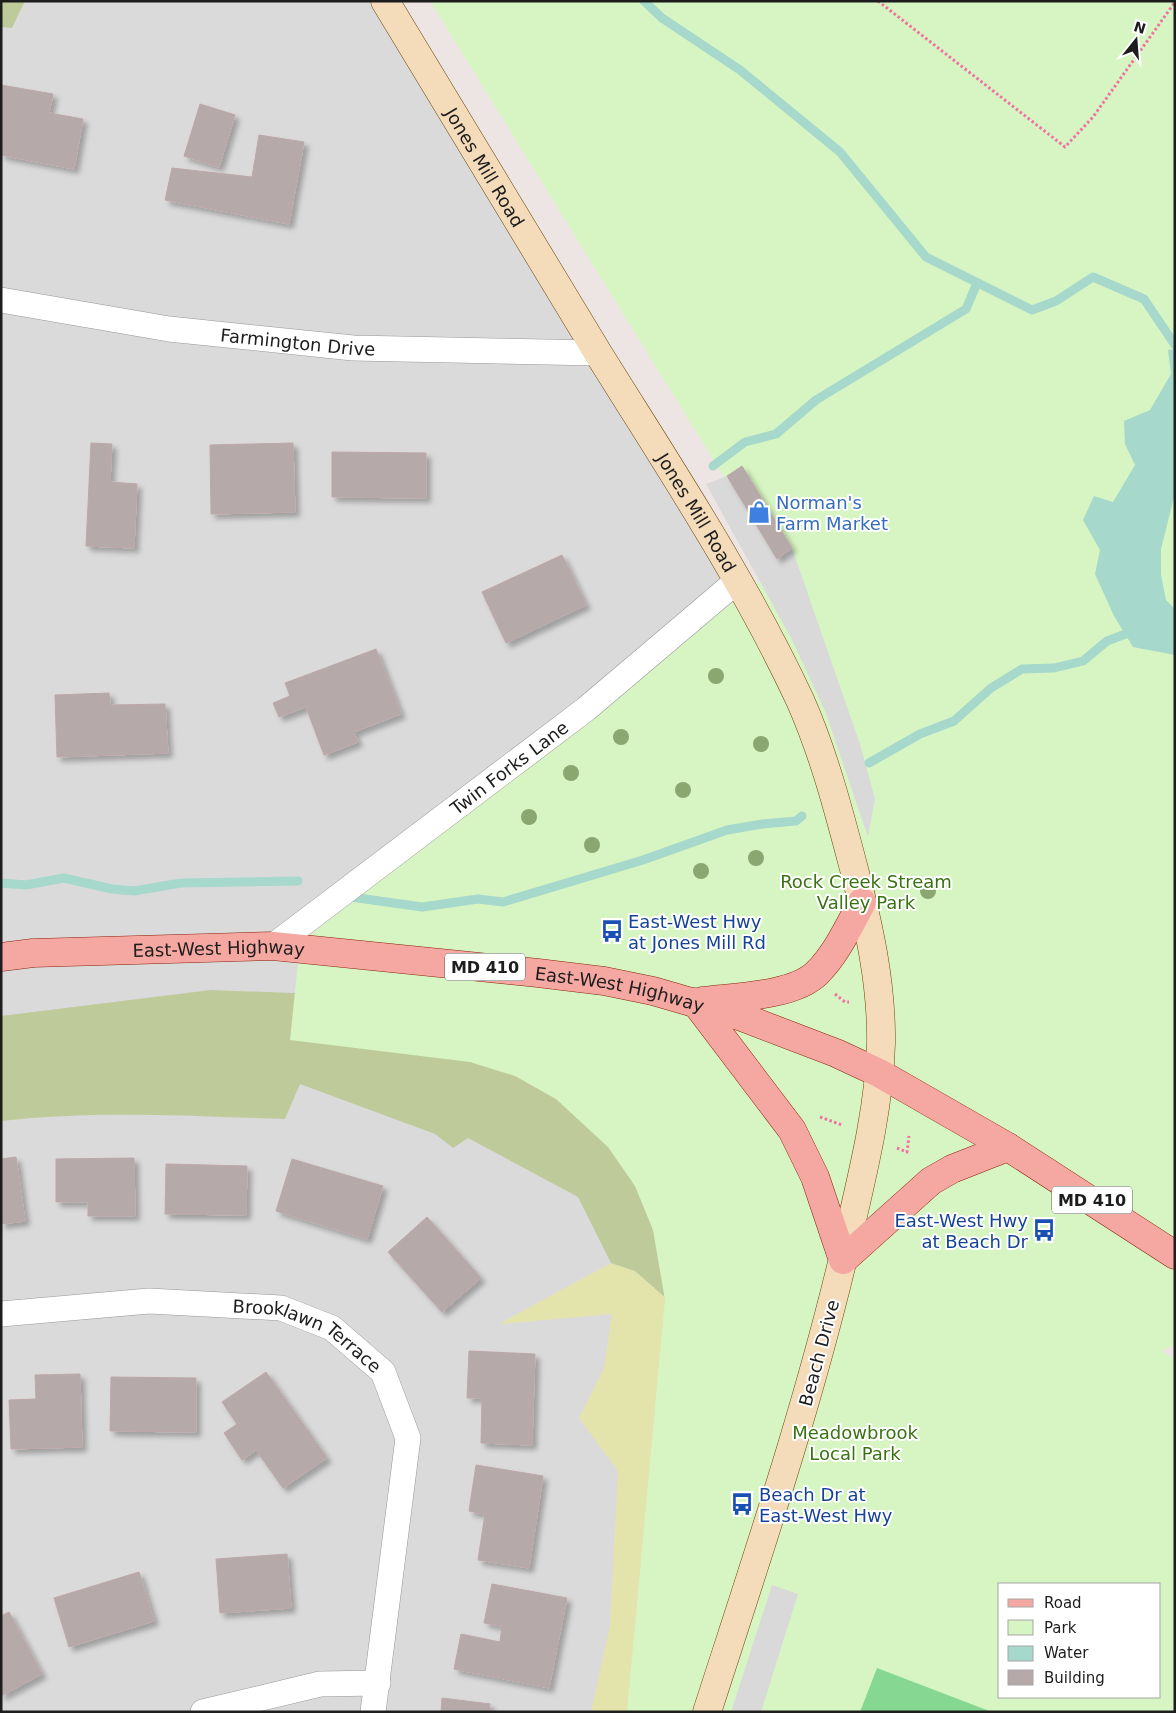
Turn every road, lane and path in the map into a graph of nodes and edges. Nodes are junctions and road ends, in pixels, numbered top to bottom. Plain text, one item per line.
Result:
1 (385, 1) edge
2 (878, 1) edge
3 (1175, 2) edge
4 (1, 300) edge
5 (598, 353) junction
6 (737, 581) junction
7 (862, 902) junction
8 (273, 946) junction
9 (1, 957) edge
10 (829, 989) dead end
11 (695, 1002) junction
12 (852, 1002) dead end
13 (879, 1073) junction
14 (815, 1119) dead end
15 (844, 1127) dead end
16 (909, 1136) dead end
17 (1008, 1147) junction
18 (896, 1148) dead end
19 (1175, 1255) edge
20 (843, 1260) junction
21 (1, 1314) edge
22 (378, 1683) junction
23 (203, 1712) edge
24 (373, 1712) edge
25 (707, 1712) edge

1 - 5 main road, Jones Mill Road
2 - 3 path
4 - 5 street, Farmington Drive
5 - 6 main road, Jones Mill Road
6 - 7 main road, Jones Mill Road
6 - 8 street, Twin Forks Lane
7 - 11 main road
7 - 13 main road, Jones Mill Road
8 - 9 main road, East-West Highway / MD 410
8 - 11 main road, East-West Highway / MD 410
10 - 12 path
11 - 13 main road, East-West Highway / MD 410
11 - 20 main road
13 - 17 main road, East-West Highway / MD 410
13 - 20 main road, Beach Drive
14 - 15 path
16 - 18 path
17 - 19 main road, East-West Highway / MD 410
17 - 20 main road
20 - 25 main road, Beach Drive
21 - 22 street, Brooklawn Terrace
22 - 23 street
22 - 24 street, Brooklawn Terrace

